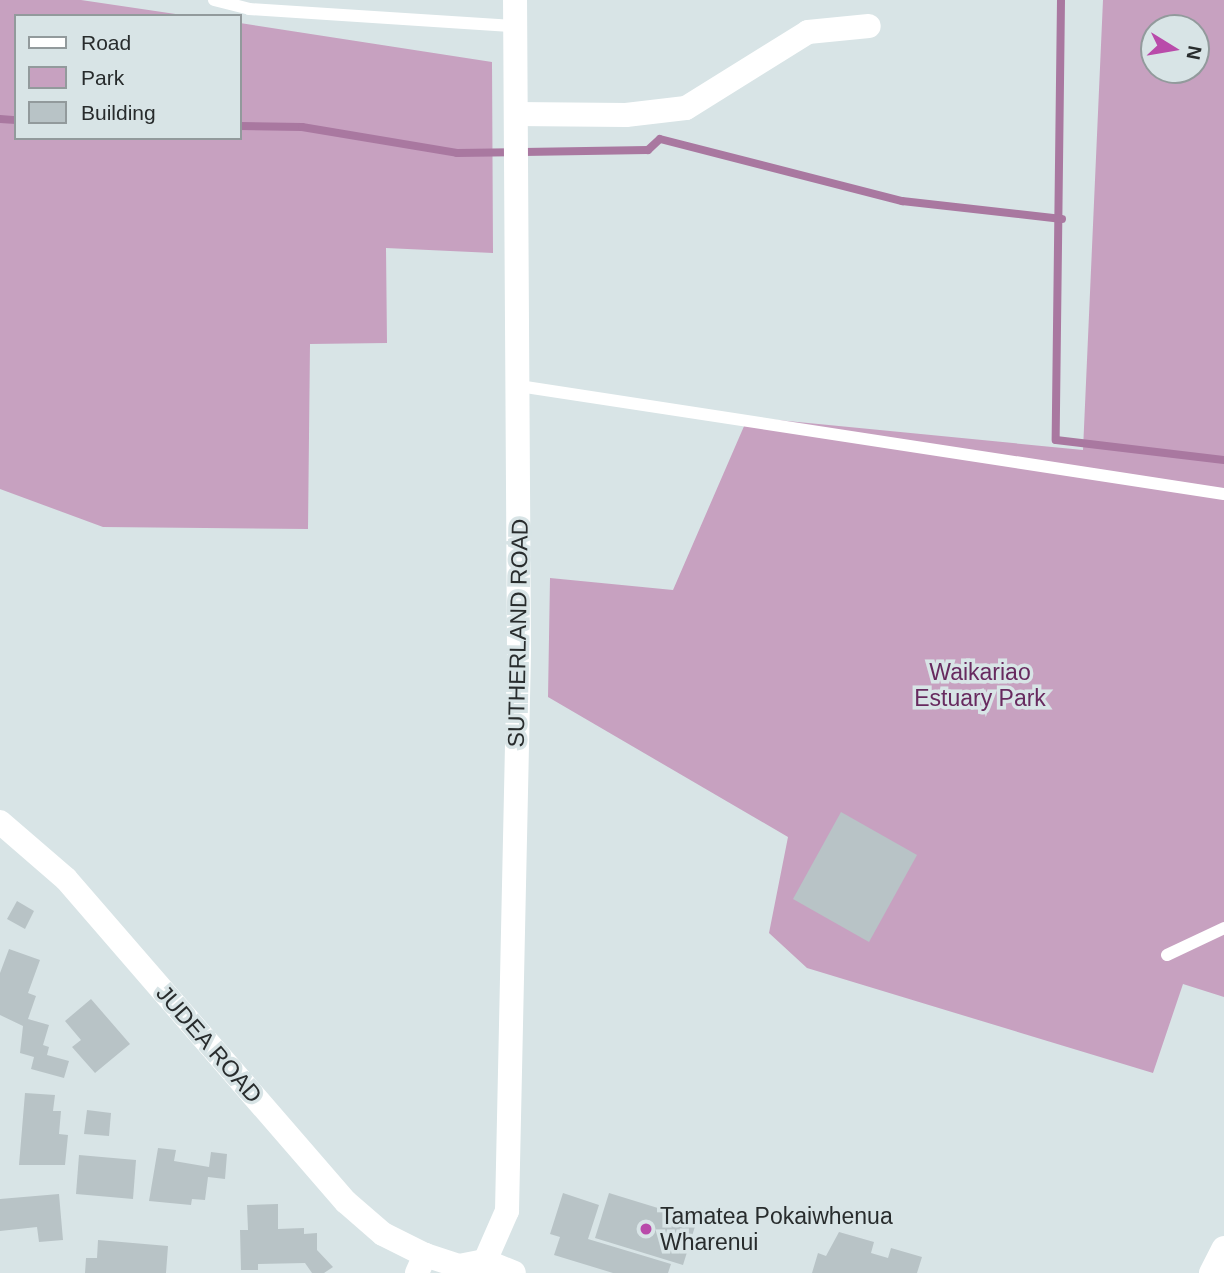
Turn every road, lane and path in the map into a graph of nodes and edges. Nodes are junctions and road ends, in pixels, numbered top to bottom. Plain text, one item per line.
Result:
1 (214, 0) edge
2 (515, 0) edge
3 (515, 26) junction
4 (869, 26) dead end
5 (516, 114) junction
6 (519, 386) junction
7 (1224, 494) edge
8 (0, 822) edge
9 (1224, 928) edge
10 (1167, 955) dead end
11 (1224, 1248) edge
12 (485, 1261) junction
13 (421, 1264) edge
14 (514, 1273) edge
15 (1211, 1273) edge

1 - 3 lane
2 - 3 street, SUTHERLAND ROAD
3 - 5 street, SUTHERLAND ROAD
4 - 5 street
5 - 6 street, SUTHERLAND ROAD
6 - 7 lane
6 - 12 street, SUTHERLAND ROAD
8 - 13 street, JUDEA ROAD
9 - 10 lane
11 - 15 street
12 - 13 street, JUDEA ROAD
12 - 14 street

